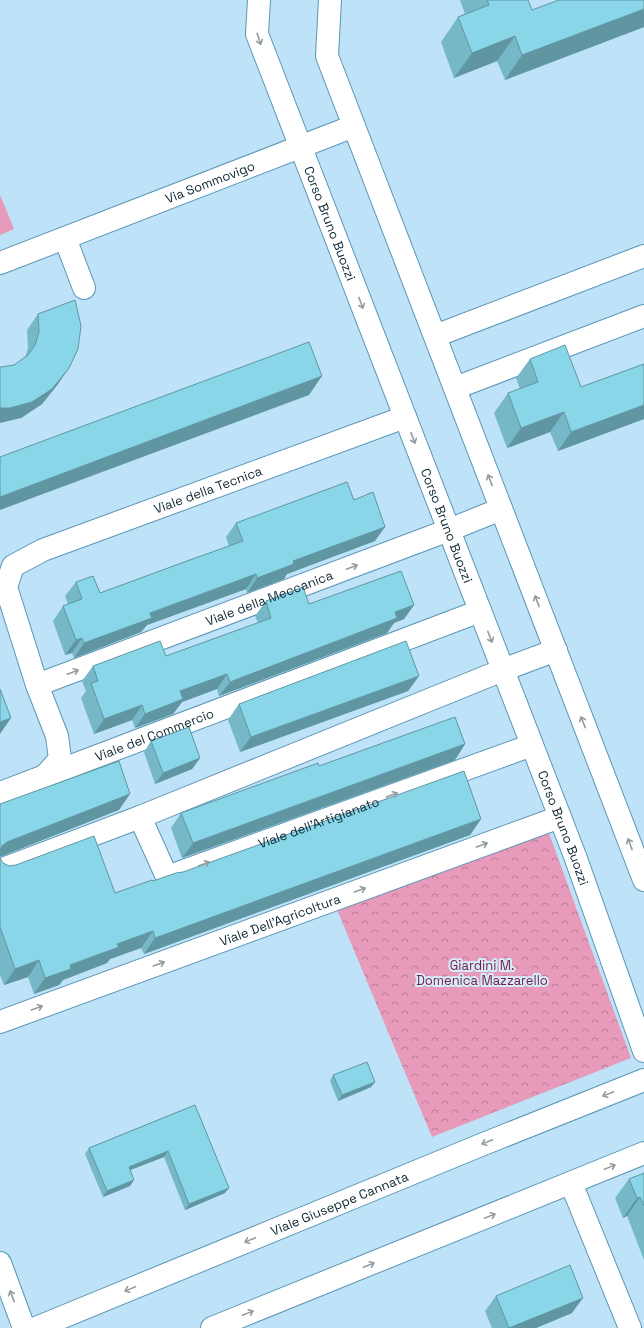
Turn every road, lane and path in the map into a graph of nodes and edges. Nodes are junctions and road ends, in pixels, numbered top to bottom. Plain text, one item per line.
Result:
1 (259, 0) edge
2 (330, 0) edge
3 (354, 126) junction
4 (301, 147) junction
5 (65, 238) junction
6 (644, 256) edge
7 (0, 263) edge
8 (84, 288) dead end
9 (644, 316) edge
10 (435, 336) junction
11 (455, 388) junction
12 (405, 417) junction
13 (501, 509) junction
14 (449, 530) junction
15 (480, 610) junction
16 (556, 650) junction
17 (503, 670) junction
18 (37, 685) junction
19 (532, 745) junction
20 (43, 778) junction
21 (0, 794) edge
22 (140, 817) junction
23 (560, 817) junction
24 (0, 870) edge
25 (644, 880) edge
26 (0, 1022) edge
27 (644, 1051) edge
28 (644, 1080) edge
29 (644, 1153) edge
30 (571, 1183) junction
31 (0, 1263) edge
32 (24, 1328) edge
33 (36, 1328) edge
34 (212, 1328) edge
35 (630, 1328) edge

1 -> 4 street, Corso Bruno Buozzi
2 - 3 street
3 - 4 street, Via Sommovigo
3 - 10 street
4 - 5 street, Via Sommovigo
4 -> 12 street, Corso Bruno Buozzi
5 - 7 street, Via Sommovigo
5 - 8 street
6 - 10 street
9 - 11 street
10 - 11 street
13 -> 11 street
12 -> 14 street, Corso Bruno Buozzi
12 - 18 street, Viale della Tecnica
13 - 14 street, Viale della Meccanica
16 -> 13 street
14 - 15 street, Corso Bruno Buozzi
18 -> 14 street, Viale della Meccanica
15 -> 17 street, Corso Bruno Buozzi
15 - 20 street, Viale del Commercio
16 - 17 street
25 -> 16 street
17 - 19 street, Corso Bruno Buozzi
17 - 22 street
18 - 20 street
22 -> 19 street, Viale dell'Artigianato
19 - 23 street, Corso Bruno Buozzi
20 - 21 street, Viale del Commercio
22 - 24 street
26 -> 23 street, Viale Dell'Agricoltura
23 - 27 street, Corso Bruno Buozzi
28 -> 33 street, Viale Giuseppe Cannata
30 -> 29 street
34 -> 30 street
30 - 35 street
32 -> 31 street

